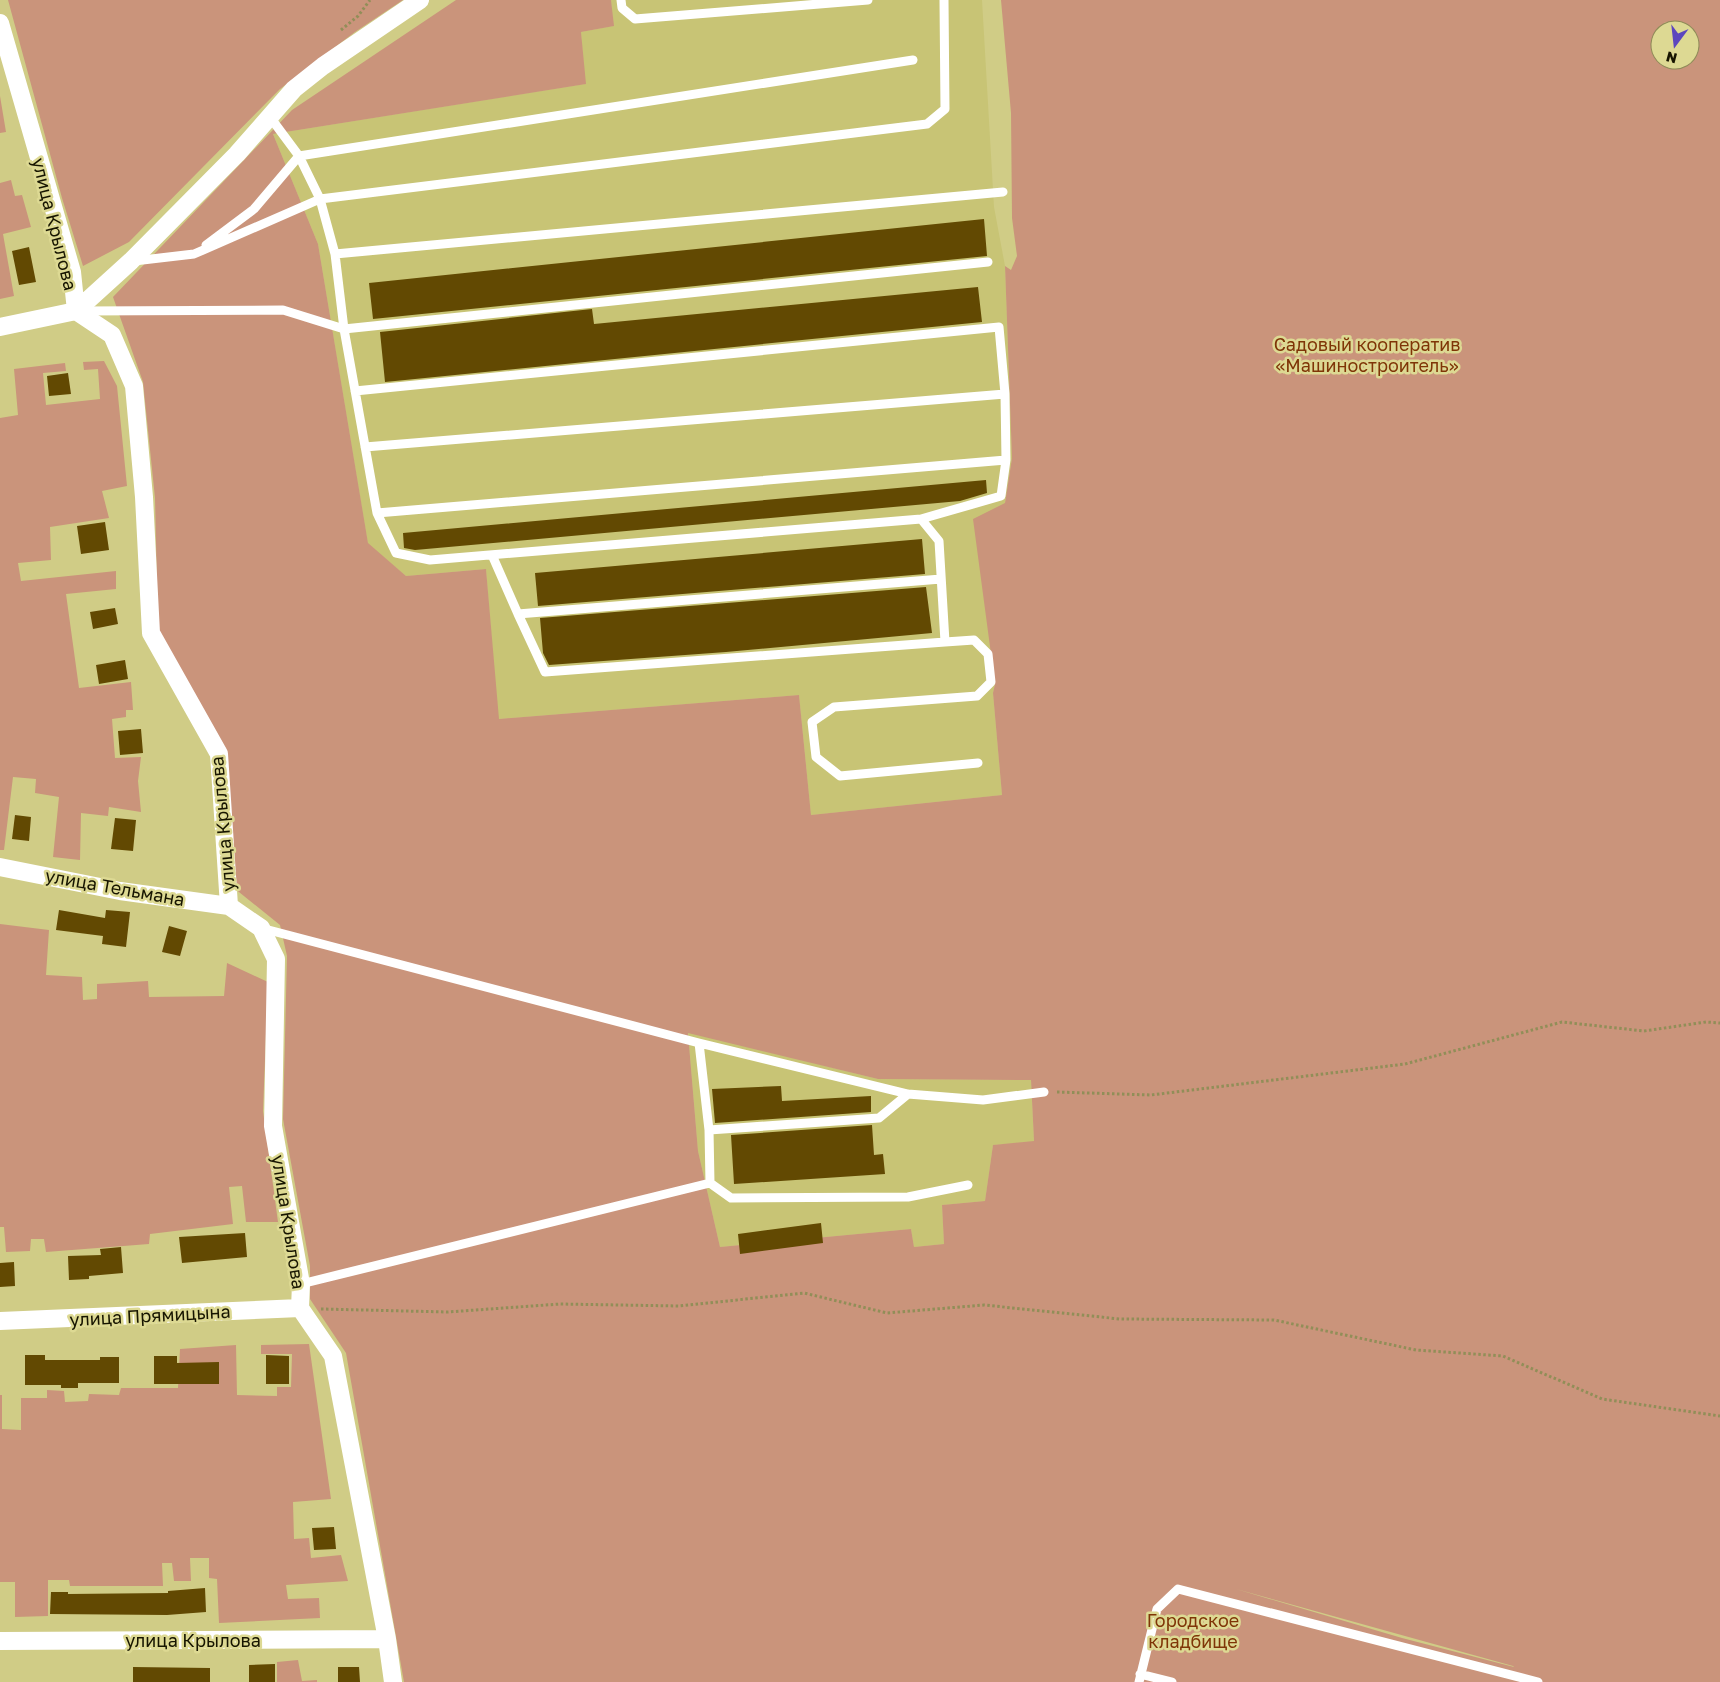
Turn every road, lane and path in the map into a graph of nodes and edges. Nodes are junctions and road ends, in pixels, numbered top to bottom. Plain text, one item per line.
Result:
1 (420, 0) edge
2 (621, 0) edge
3 (868, 0) edge
4 (944, 0) edge
5 (0, 23) edge
6 (913, 60) dead end
7 (270, 117) junction
8 (299, 156) junction
9 (1003, 192) dead end
10 (320, 199) junction
11 (194, 254) junction
12 (335, 254) junction
13 (131, 261) junction
14 (988, 262) dead end
15 (76, 311) junction
16 (0, 327) edge
17 (344, 328) junction
18 (355, 391) junction
19 (1005, 394) junction
20 (365, 447) junction
21 (1006, 460) junction
22 (377, 513) junction
23 (921, 519) junction
24 (492, 555) junction
25 (941, 580) junction
26 (518, 614) junction
27 (945, 642) junction
28 (978, 763) dead end
29 (0, 867) edge
30 (229, 906) junction
31 (261, 928) junction
32 (1720, 1023) edge
33 (699, 1043) junction
34 (1044, 1092) joint
35 (908, 1094) junction
36 (709, 1130) junction
37 (710, 1183) junction
38 (968, 1184) dead end
39 (301, 1284) junction
40 (300, 1308) junction
41 (0, 1321) edge
42 (1720, 1416) edge
43 (387, 1639) junction
44 (0, 1641) edge
45 (1139, 1678) edge
46 (392, 1682) edge
47 (1172, 1682) edge
48 (1538, 1682) edge

1 - 7 street
2 - 3 lane
4 - 10 lane
5 - 15 street, улица Крылова
6 - 8 lane
7 - 8 lane
7 - 13 street
8 - 10 lane
8 - 11 lane
9 - 12 lane
10 - 11 lane
10 - 12 lane
11 - 13 lane
12 - 17 lane
13 - 15 street
14 - 17 lane
15 - 16 street
15 - 17 lane
15 - 30 street, улица Крылова
17 - 18 lane
18 - 19 lane
18 - 20 lane
19 - 20 lane
19 - 21 lane
20 - 22 lane
21 - 22 lane
21 - 23 lane
22 - 24 lane
23 - 24 lane
23 - 25 lane
24 - 26 lane
25 - 26 lane
25 - 27 lane
26 - 27 lane
27 - 28 lane
29 - 30 street, улица Тельмана
30 - 31 street, улица Крылова
31 - 33 lane
31 - 39 street, улица Крылова
32 - 34 path
33 - 35 lane
33 - 36 lane
34 - 35 lane
35 - 36 lane
36 - 37 lane
37 - 38 lane
37 - 39 lane
39 - 40 street, улица Крылова
40 - 41 street, улица Прямицына
40 - 42 path
40 - 43 street, улица Крылова
43 - 44 street, улица Крылова
43 - 46 street, улица Крылова
45 - 47 lane
45 - 48 lane

